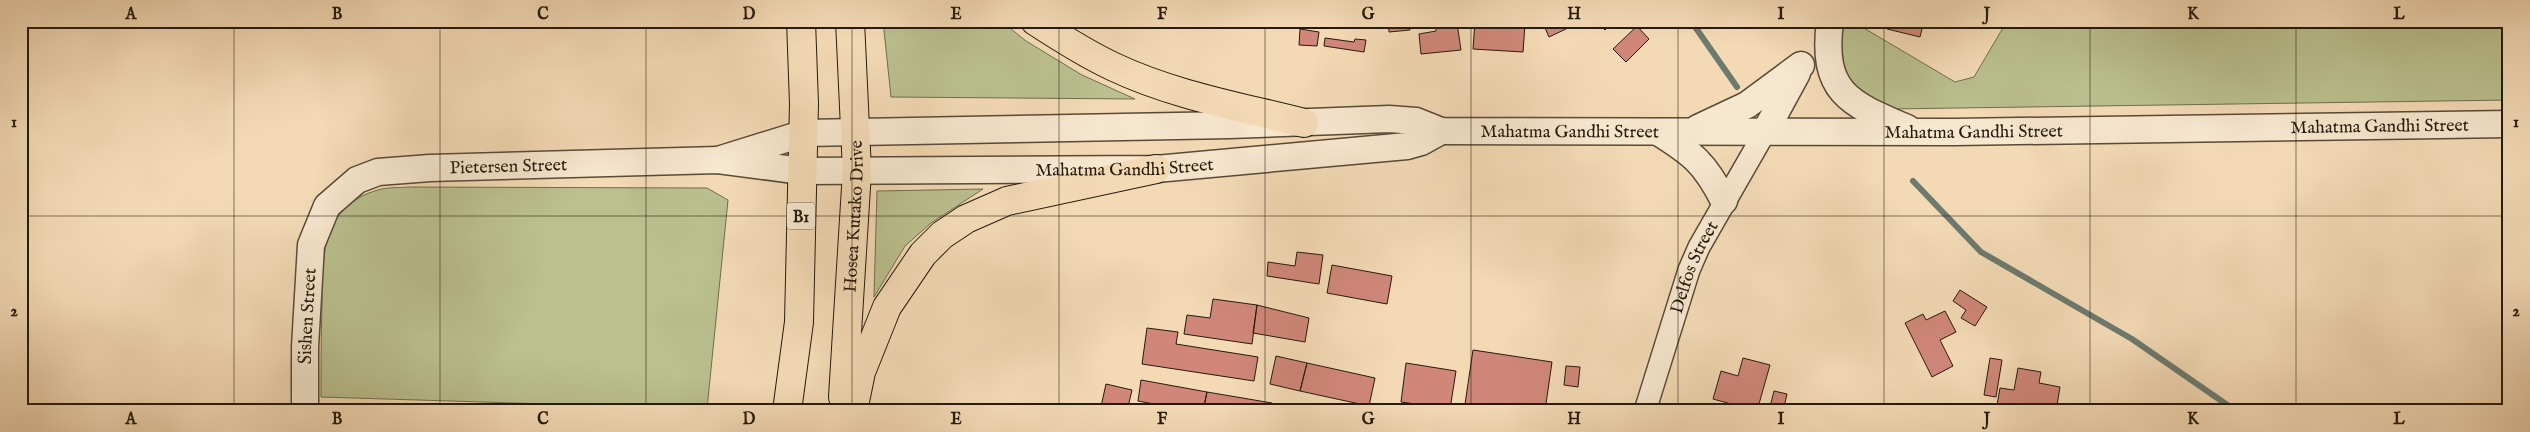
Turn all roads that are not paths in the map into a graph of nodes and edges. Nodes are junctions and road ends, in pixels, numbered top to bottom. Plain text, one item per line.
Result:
1 (801, 21) edge
2 (850, 21) edge
3 (1035, 21) edge
4 (1829, 21) edge
5 (1801, 65) junction
6 (1304, 123) junction
7 (2509, 124) edge
8 (1441, 131) junction
9 (855, 132) junction
10 (1658, 132) junction
11 (1690, 132) junction
12 (1765, 132) junction
13 (1915, 132) junction
14 (803, 134) junction
15 (718, 160) junction
16 (1156, 169) junction
17 (802, 171) junction
18 (857, 171) junction
19 (1724, 201) junction
20 (320, 222) joint
21 (305, 411) edge
22 (787, 411) edge
23 (842, 411) edge
24 (853, 411) edge
25 (1644, 411) edge

1 - 14 main road, B1
2 - 9 main road, Hosea Kutako Drive
3 - 6 main road
4 - 5 street
4 - 13 street
5 - 11 street
5 - 12 street
6 - 8 street, Mahatma Gandhi Street
6 - 9 street, Mahatma Gandhi Street
7 - 13 street, Mahatma Gandhi Street
8 - 10 street, Mahatma Gandhi Street
8 - 16 street, Mahatma Gandhi Street
9 - 14 street, Mahatma Gandhi Street
9 - 18 main road, Hosea Kutako Drive
10 - 11 street, Mahatma Gandhi Street
10 - 19 street
11 - 12 street, Mahatma Gandhi Street
12 - 13 street, Mahatma Gandhi Street
12 - 19 street, Delfos Street
14 - 15 street, Pietersen Street
14 - 17 main road, B1
15 - 17 street, Pietersen Street
15 - 20 street, Pietersen Street
16 - 18 street, Mahatma Gandhi Street
16 - 24 main road
17 - 18 street, Mahatma Gandhi Street
17 - 22 main road, B1
18 - 23 main road, Hosea Kutako Drive
19 - 25 street, Delfos Street
20 - 21 street, Sishen Street

